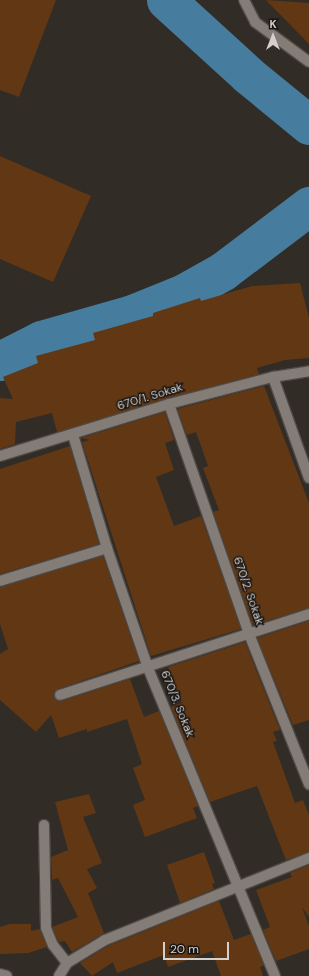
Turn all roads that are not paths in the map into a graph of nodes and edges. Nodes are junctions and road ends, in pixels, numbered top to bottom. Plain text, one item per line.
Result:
1 (244, 0) edge
2 (309, 62) edge
3 (309, 372) edge
4 (273, 377) junction
5 (169, 404) junction
6 (73, 435) junction
7 (0, 456) edge
8 (309, 478) edge
9 (107, 548) junction
10 (0, 581) edge
11 (309, 614) edge
12 (249, 634) junction
13 (148, 668) junction
14 (60, 696) dead end
15 (309, 784) edge
16 (44, 825) dead end
17 (309, 858) edge
18 (238, 886) junction
19 (67, 963) junction
20 (0, 974) edge
21 (8, 976) edge
22 (60, 976) edge
23 (275, 976) edge

1 - 2 street
3 - 4 street, 670/1. Sokak
4 - 5 street, 670/1. Sokak
4 - 8 street
5 - 6 street, 670/1. Sokak
5 - 12 street, 670/2. Sokak
6 - 7 street, 670/1. Sokak
6 - 9 street, 670/3. Sokak
9 - 10 street
9 - 13 street, 670/3. Sokak
11 - 12 street
12 - 13 street
12 - 15 street, 670/2. Sokak
13 - 14 street
13 - 18 street, 670/3. Sokak
16 - 19 street
17 - 18 street
18 - 19 street
18 - 23 street, 670/3. Sokak
19 - 22 street
20 - 21 street

